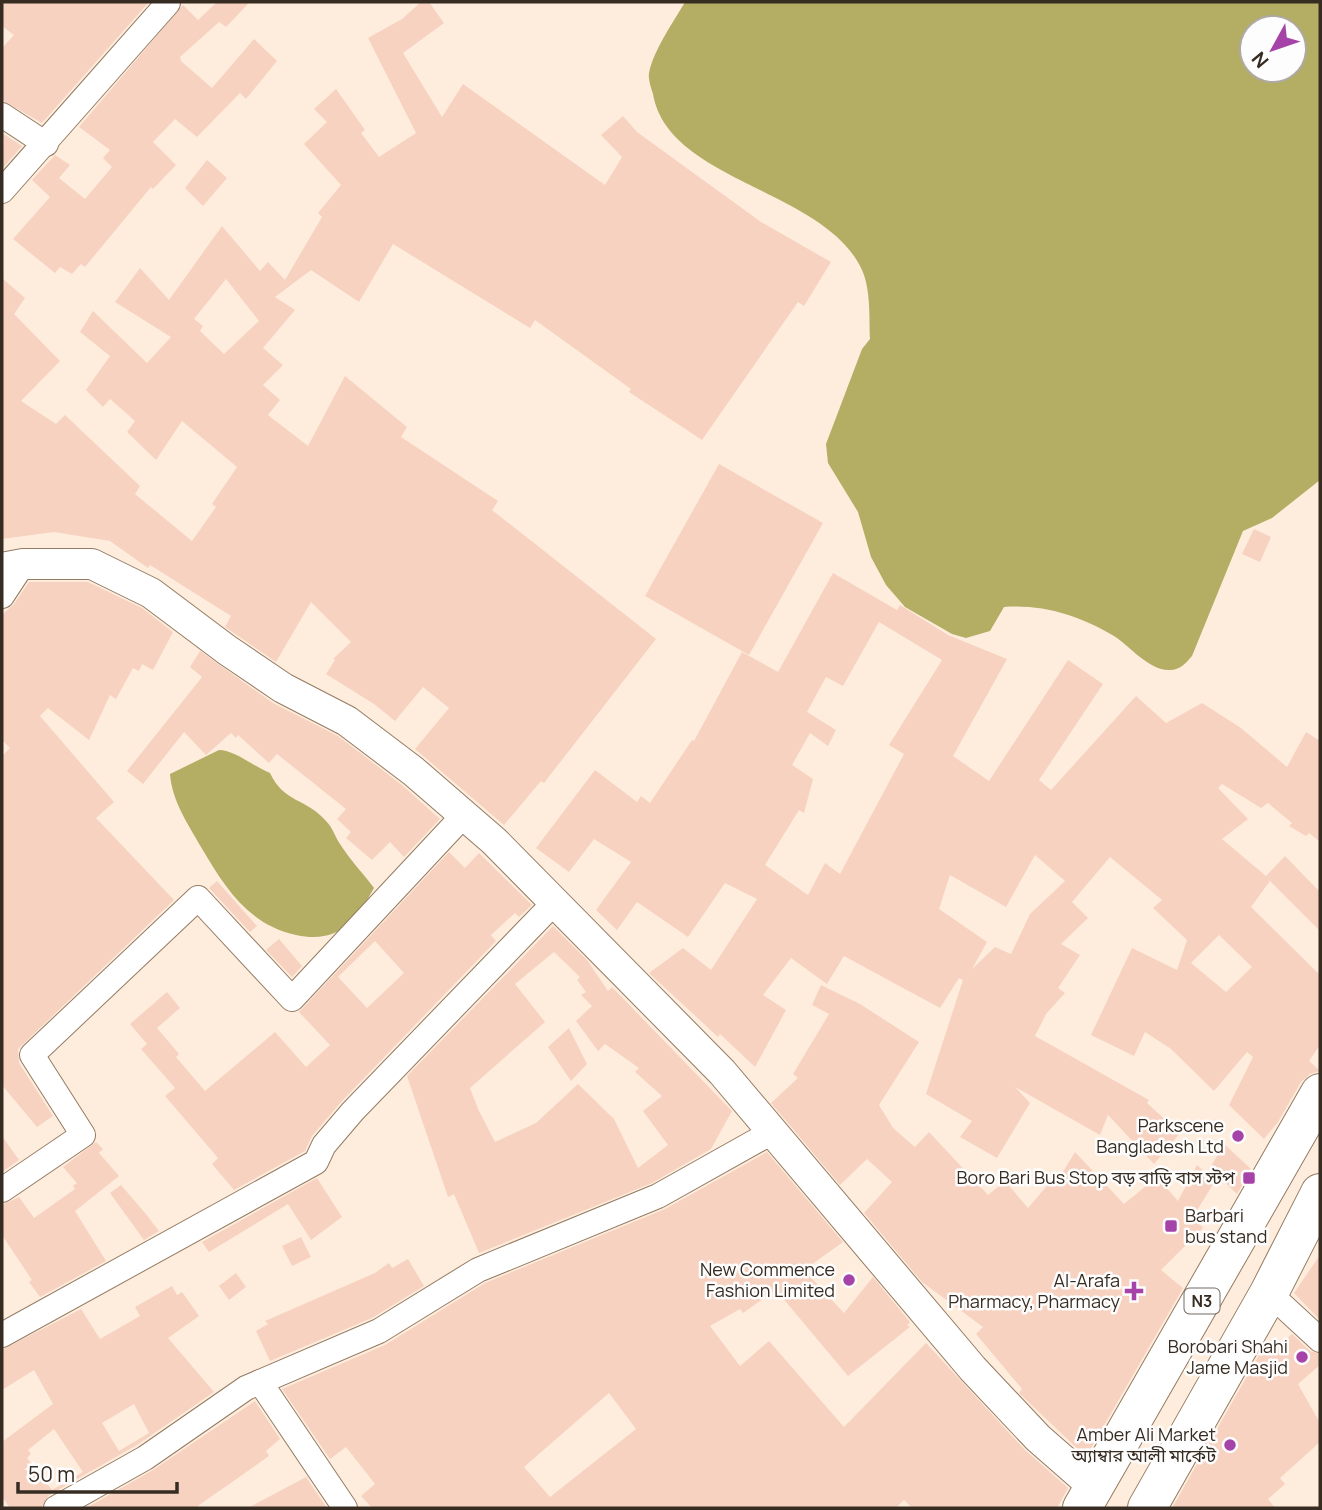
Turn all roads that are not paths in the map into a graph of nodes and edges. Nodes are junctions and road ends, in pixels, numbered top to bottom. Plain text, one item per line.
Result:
1 (168, 3) edge
2 (2, 116) edge
3 (46, 144) junction
4 (2, 191) edge
5 (12, 566) edge
6 (2, 596) edge
7 (463, 816) junction
8 (554, 904) junction
9 (1320, 1093) edge
10 (774, 1131) junction
11 (2, 1190) edge
12 (1320, 1193) edge
13 (1269, 1293) junction
14 (2, 1335) edge
15 (1320, 1340) edge
16 (260, 1382) junction
17 (1088, 1498) edge
18 (56, 1508) edge
19 (345, 1508) edge
20 (1147, 1508) edge

1 - 3 street
2 - 3 street
3 - 4 street
5 - 6 street
5 - 7 street
7 - 8 street
7 - 11 street
8 - 10 street
8 - 14 street
9 - 17 highway, N3
10 - 16 street
10 - 17 street
12 - 13 highway
13 - 15 street
13 - 20 highway
16 - 18 street
16 - 19 street

